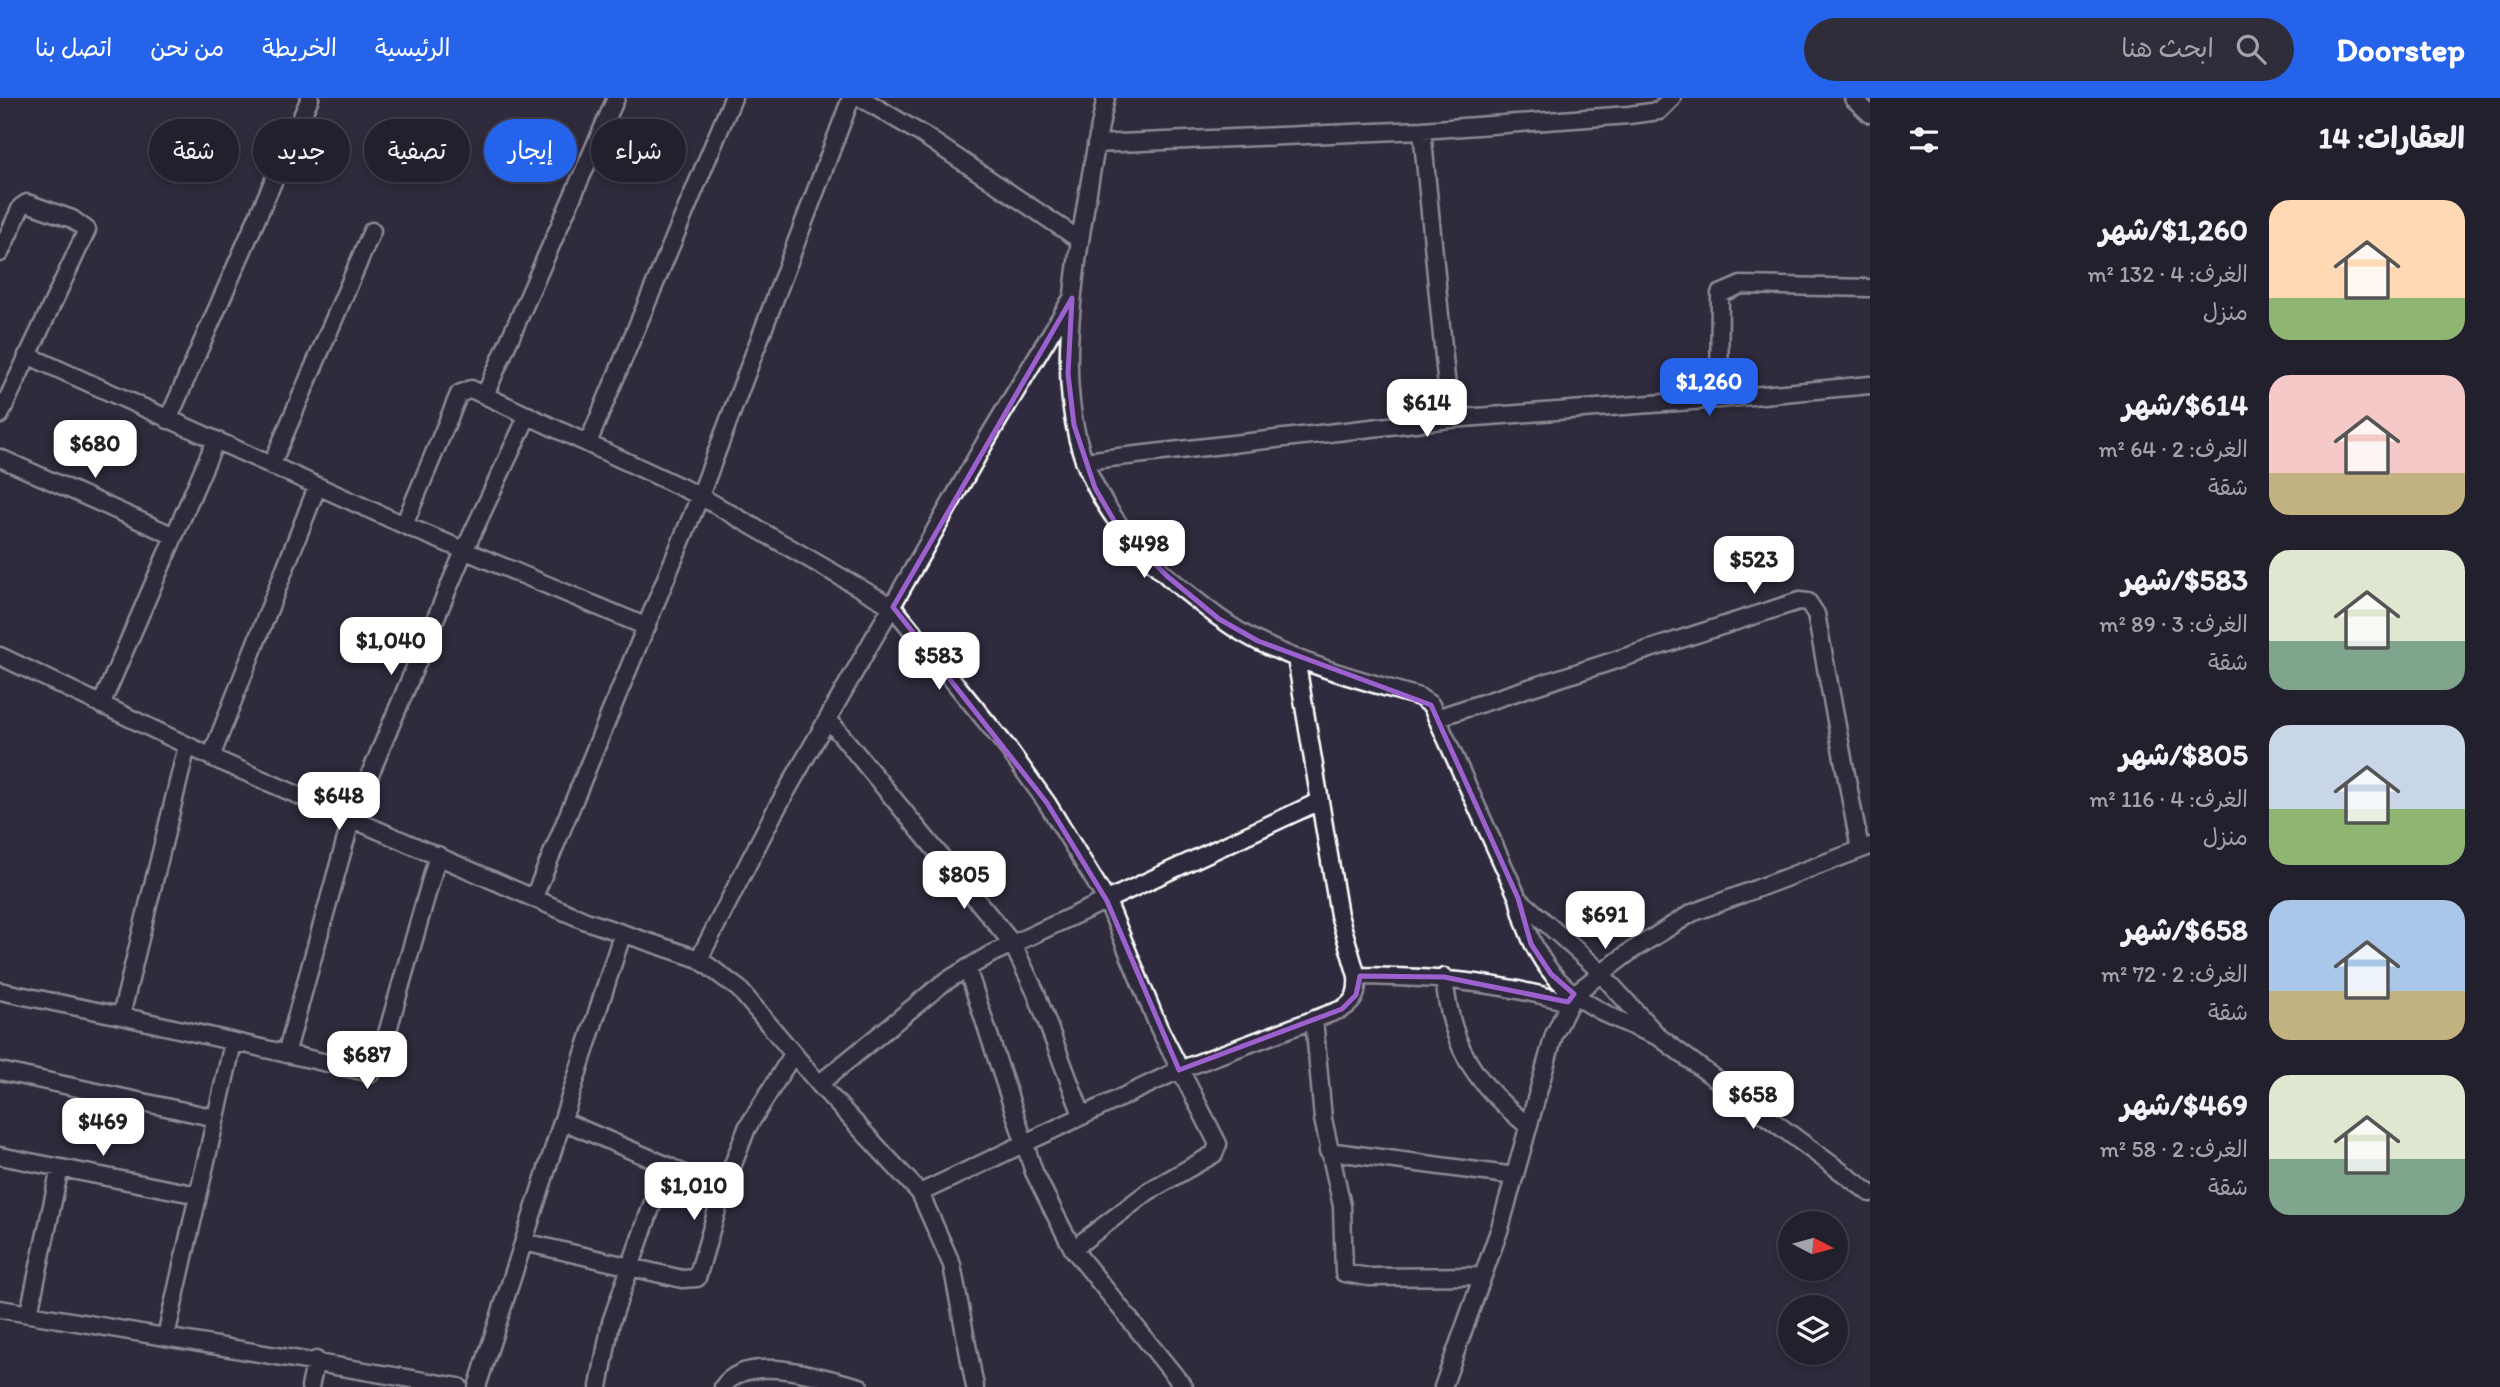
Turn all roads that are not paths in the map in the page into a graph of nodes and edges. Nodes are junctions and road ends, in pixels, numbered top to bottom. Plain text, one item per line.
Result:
1 (310, 98) edge
2 (616, 98) edge
3 (733, 98) edge
4 (851, 98) edge
5 (861, 98) edge
6 (1106, 98) edge
7 (1672, 98) edge
8 (1853, 98) edge
9 (1870, 114) edge
10 (1422, 130) junction
11 (1096, 144) junction
12 (372, 231) dead end
13 (1080, 240) junction
14 (0, 253) edge
15 (1870, 288) edge
16 (1072, 298) junction
17 (27, 355) junction
18 (1870, 385) edge
19 (485, 395) junction
20 (1719, 399) junction
21 (0, 415) edge
22 (528, 415) junction
23 (1450, 419) junction
24 (168, 420) junction
25 (215, 442) junction
26 (588, 443) junction
27 (0, 458) edge
28 (1084, 461) junction
29 (271, 466) junction
30 (317, 487) junction
31 (700, 496) junction
32 (404, 525) junction
33 (174, 536) junction
34 (464, 551) junction
35 (893, 607) junction
36 (646, 627) junction
37 (0, 656) edge
38 (1296, 658) junction
39 (100, 705) junction
40 (1439, 717) junction
41 (828, 719) junction
42 (187, 746) junction
43 (211, 757) junction
44 (1318, 802) junction
45 (352, 817) junction
46 (1865, 848) edge
47 (439, 855) junction
48 (534, 897) junction
49 (1518, 898) junction
50 (1107, 901) junction
51 (622, 935) junction
52 (1012, 943) junction
53 (699, 959) junction
54 (967, 968) junction
55 (1601, 973) junction
56 (1357, 976) junction
57 (1444, 977) junction
58 (0, 991) edge
59 (1571, 998) junction
60 (121, 1016) junction
61 (1314, 1019) junction
62 (1659, 1037) junction
63 (233, 1043) junction
64 (286, 1054) junction
65 (793, 1054) junction
66 (1179, 1070) junction
67 (0, 1071) edge
68 (819, 1084) junction
69 (1082, 1115) junction
70 (216, 1118) junction
71 (563, 1121) junction
72 (1528, 1126) junction
73 (1023, 1143) junction
74 (1328, 1151) junction
75 (0, 1156) edge
76 (666, 1165) junction
77 (60, 1168) junction
78 (1515, 1176) junction
79 (722, 1193) junction
80 (920, 1193) junction
81 (1870, 1193) edge
82 (198, 1195) junction
83 (524, 1242) junction
84 (1073, 1249) junction
85 (631, 1267) junction
86 (1482, 1276) junction
87 (0, 1309) edge
88 (29, 1313) junction
89 (166, 1336) junction
90 (316, 1360) junction
91 (379, 1380) edge
92 (310, 1387) edge
93 (459, 1387) edge
94 (477, 1387) edge
95 (599, 1387) edge
96 (723, 1387) edge
97 (860, 1387) edge
98 (975, 1387) edge
99 (1184, 1387) edge
100 (1443, 1387) edge

1 - 24 street
2 - 19 street
3 - 26 street
4 - 31 street
5 - 13 street
6 - 11 street
7 - 10 street
8 - 9 street
10 - 11 street
10 - 23 street
11 - 13 street
12 - 29 street
13 - 16 street
14 - 17 street
15 - 20 street
16 - 28 street
16 - 35 street
17 - 21 street
17 - 24 street
18 - 20 street
19 - 22 street
19 - 32 street
20 - 23 street
22 - 26 street
22 - 34 street
23 - 28 street
24 - 25 street
25 - 29 street
25 - 33 street
26 - 31 street
27 - 33 street
28 - 38 street
29 - 30 street
30 - 32 street
30 - 43 street
31 - 35 street
31 - 36 street
32 - 34 street
33 - 39 street
34 - 36 street
34 - 45 street
35 - 41 street
35 - 50 street
36 - 48 street
37 - 39 street
38 - 40 street
38 - 44 street
39 - 42 street
40 - 46 street
40 - 49 street
41 - 52 street
41 - 53 street
42 - 43 street
42 - 60 street
43 - 45 street
44 - 50 street
44 - 56 street
45 - 47 street
45 - 64 street
46 - 55 street
47 - 48 street
47 - 64 street
48 - 51 street
49 - 55 street
49 - 59 street
50 - 52 street
50 - 66 street
51 - 53 street
51 - 71 street
52 - 54 street
52 - 69 street
53 - 65 street
54 - 68 street
54 - 73 street
55 - 59 street
55 - 62 street
56 - 57 street
56 - 61 street
57 - 59 street
57 - 72 street
58 - 60 street
59 - 62 street
59 - 72 street
60 - 63 street
61 - 66 street
61 - 74 street
62 - 81 street
63 - 64 street
63 - 70 street
65 - 68 street
65 - 79 street
66 - 69 street
66 - 84 street
67 - 70 street
68 - 80 street
69 - 73 street
70 - 82 street
71 - 76 street
71 - 83 street
72 - 78 street
73 - 80 street
73 - 84 street
74 - 78 street
74 - 86 street
75 - 77 street
76 - 79 street
76 - 85 street
77 - 82 street
77 - 88 street
78 - 86 street
79 - 85 street
80 - 98 street
82 - 89 street
83 - 85 street
83 - 94 street
84 - 99 street
85 - 95 street
86 - 100 street
87 - 88 street
88 - 89 street
89 - 90 street
90 - 91 street
90 - 92 street
91 - 93 street
96 - 97 street

